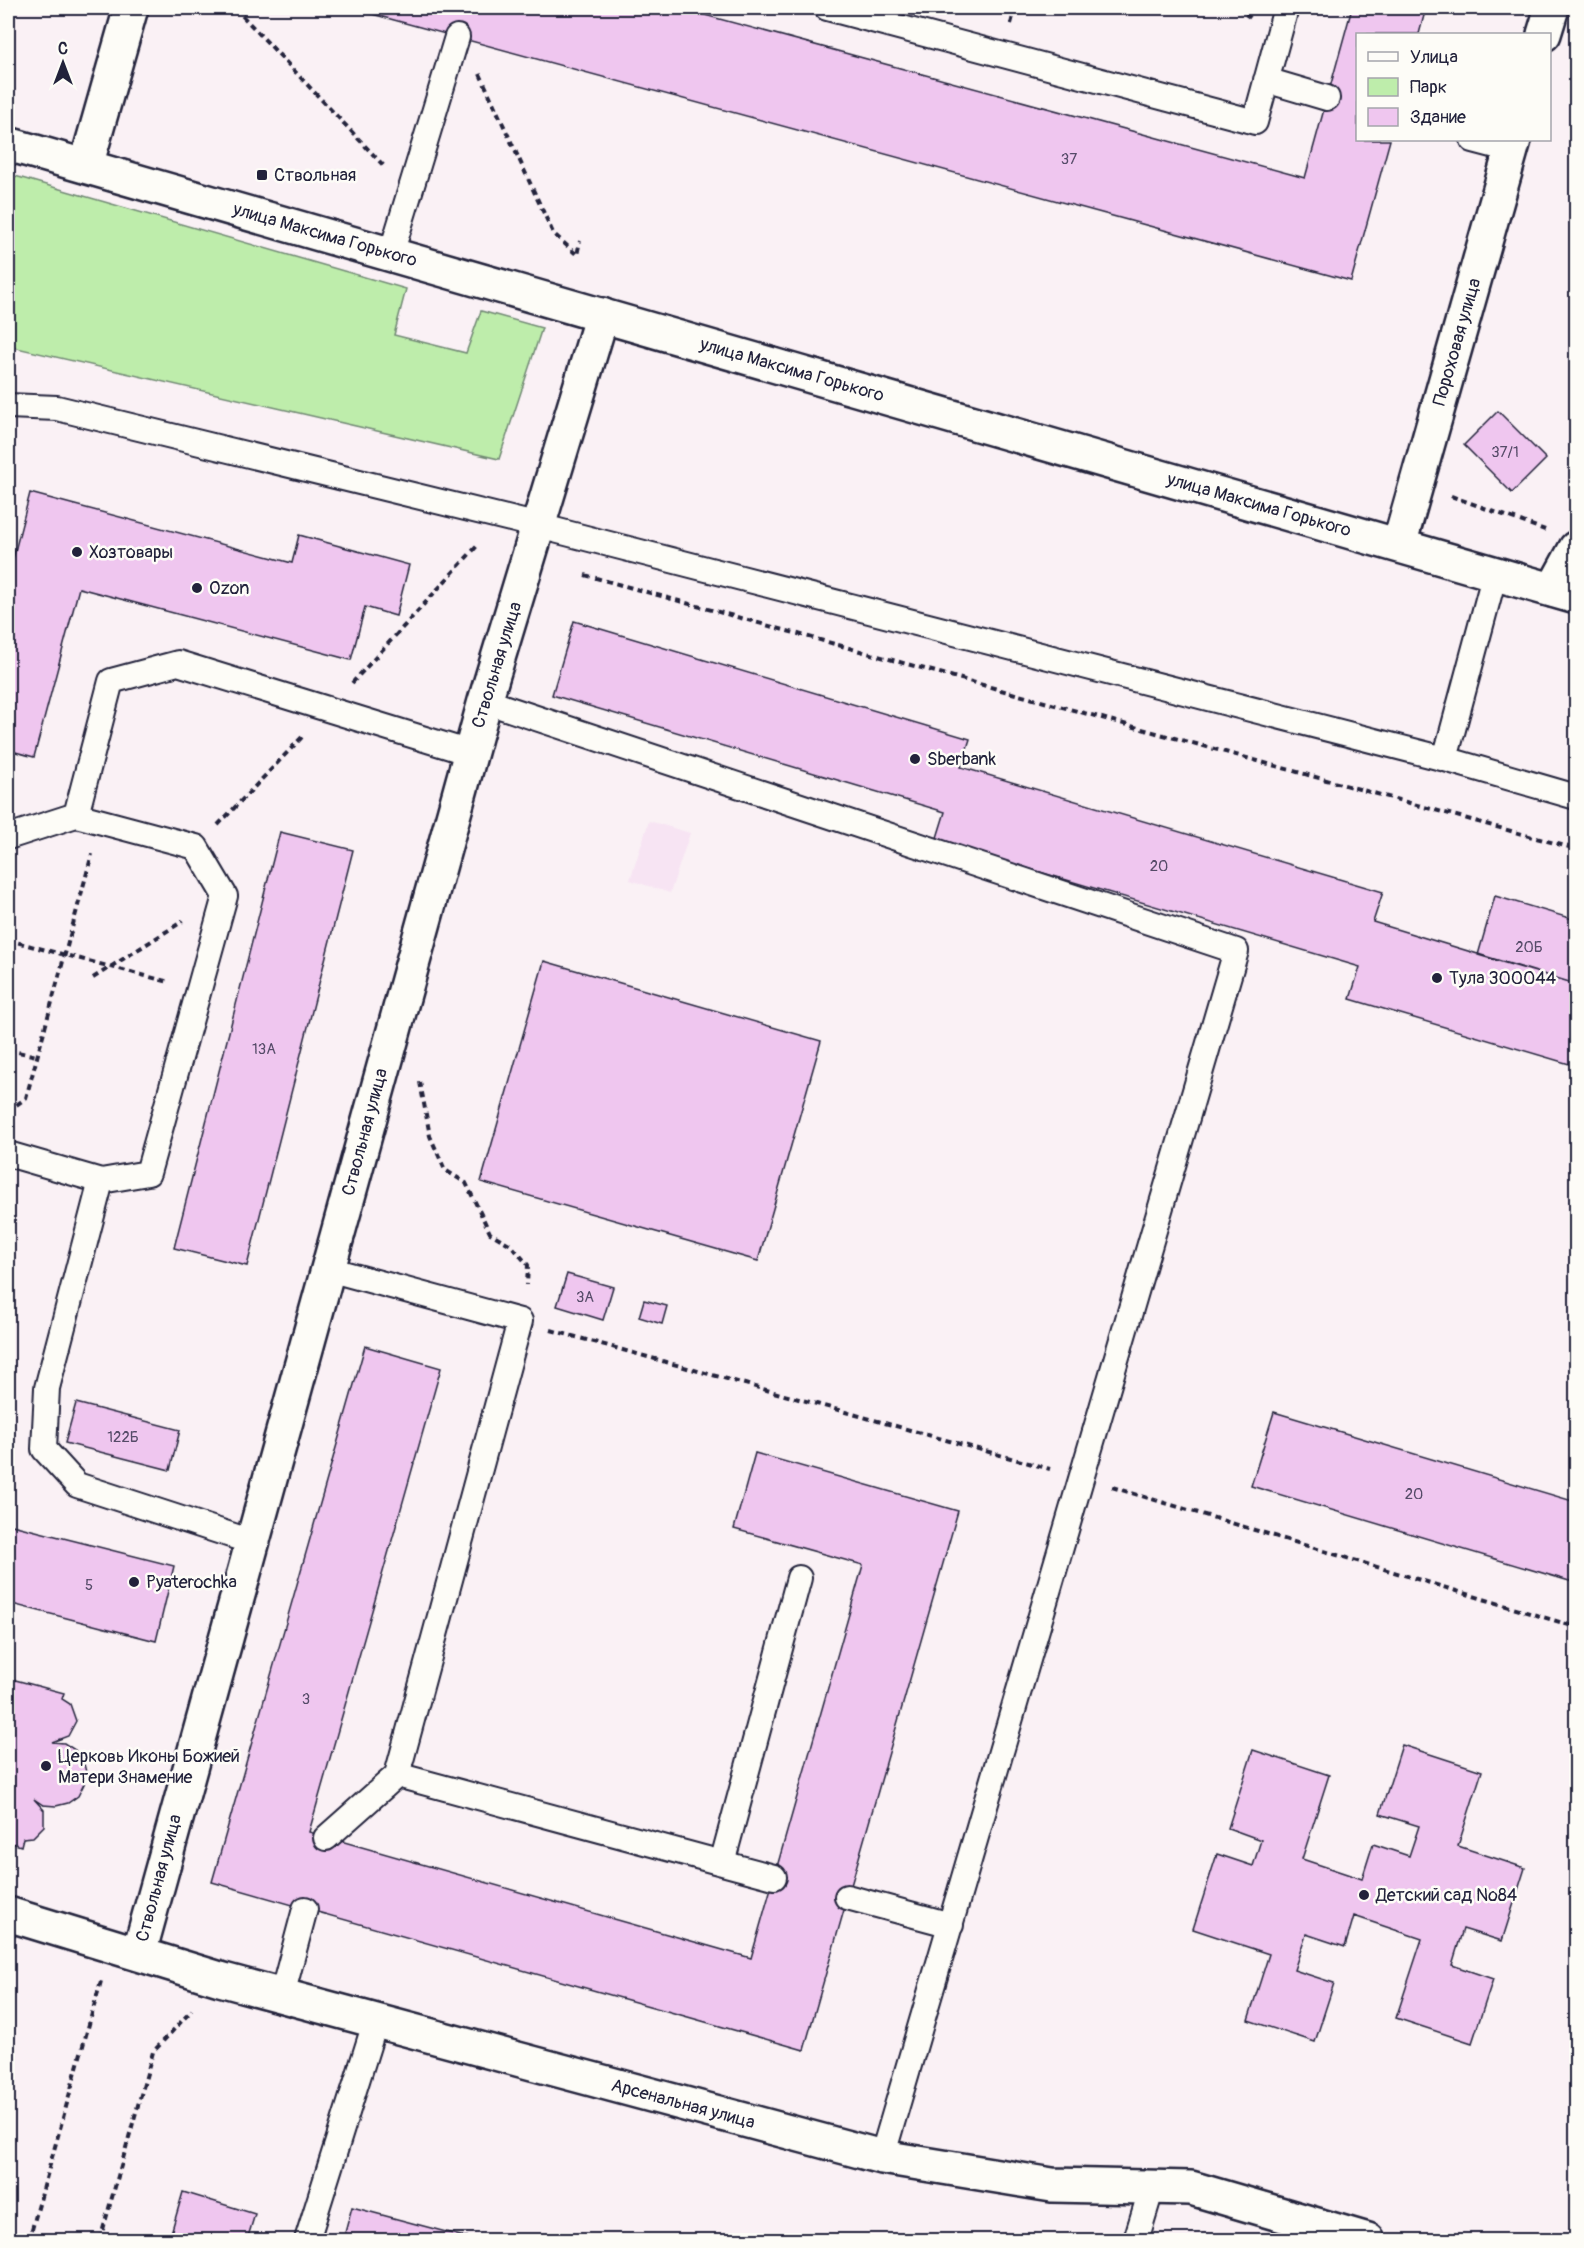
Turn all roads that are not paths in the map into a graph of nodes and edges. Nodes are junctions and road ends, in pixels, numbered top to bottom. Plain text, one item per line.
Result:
1 (131, 8) edge
2 (827, 8) edge
3 (1286, 8) edge
4 (1552, 8) edge
5 (1545, 33) edge
6 (457, 37) road end
7 (1266, 80) junction
8 (1327, 99) dead end
9 (1481, 141) edge
10 (8, 144) edge
11 (1513, 145) edge
12 (86, 166) junction
13 (391, 254) junction
14 (602, 315) junction
15 (8, 406) edge
16 (539, 526) junction
17 (1566, 541) edge
18 (1399, 545) junction
19 (1495, 573) junction
20 (1565, 593) edge
21 (485, 702) junction
22 (470, 753) junction
23 (1445, 759) junction
24 (1576, 797) edge
25 (76, 814) junction
26 (8, 837) edge
27 (8, 1154) edge
28 (101, 1181) junction
29 (328, 1269) junction
30 (252, 1542) junction
31 (799, 1578) dead end
32 (397, 1774) junction
33 (326, 1838) dead end
34 (722, 1863) junction
35 (774, 1877) dead end
36 (847, 1898) dead end
37 (305, 1909) dead end
38 (8, 1914) edge
39 (951, 1925) junction
40 (125, 1948) junction
41 (282, 1995) junction
42 (376, 2020) junction
43 (882, 2157) junction
44 (1152, 2187) junction
45 (307, 2241) edge
46 (1136, 2241) edge
47 (1368, 2241) edge

1 - 12 street
2 - 7 lane
3 - 7 lane
4 - 5 street
6 - 13 lane
7 - 8 lane
9 - 11 lane
10 - 12 street, улица Максима Горького
11 - 18 street, Пороховая улица
12 - 13 street, улица Максима Горького
13 - 14 street, улица Максима Горького
14 - 16 street, Ствольная улица
14 - 18 street, улица Максима Горького
15 - 16 lane
16 - 21 street, Ствольная улица
16 - 23 lane
17 - 20 street
18 - 19 street, улица Максима Горького
19 - 20 street, улица Максима Горького
19 - 23 lane
21 - 22 street, Ствольная улица
21 - 39 lane
22 - 25 lane
22 - 29 street, Ствольная улица
23 - 24 lane
25 - 26 lane
25 - 28 lane
27 - 28 lane
28 - 30 lane
29 - 30 street, Ствольная улица
29 - 32 lane
30 - 40 street, Ствольная улица
31 - 34 lane
32 - 33 lane
32 - 34 lane
34 - 35 lane
36 - 39 lane
37 - 41 lane
38 - 40 street, Арсенальная улица
39 - 43 lane
40 - 41 street, Арсенальная улица
41 - 42 street, Арсенальная улица
42 - 43 street, Арсенальная улица
42 - 45 lane
43 - 44 street, Арсенальная улица
44 - 46 lane
44 - 47 street, Арсенальная улица

